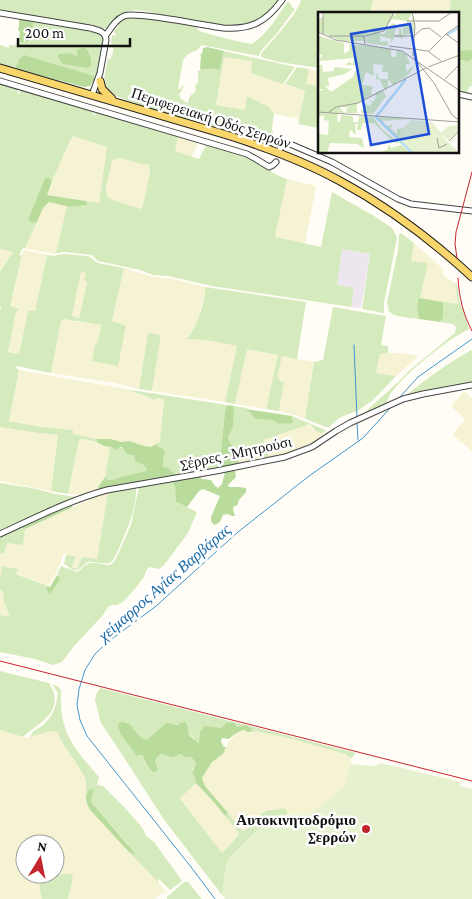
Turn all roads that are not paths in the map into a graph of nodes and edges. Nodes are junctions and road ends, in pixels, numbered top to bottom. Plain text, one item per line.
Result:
1 (282, 0) edge
2 (0, 13) edge
3 (106, 35) junction
4 (0, 68) edge
5 (100, 77) junction
6 (0, 81) edge
7 (94, 95) junction
8 (117, 102) junction
9 (280, 149) dead end
10 (276, 162) dead end
11 (472, 211) edge
12 (472, 277) edge
13 (472, 385) edge
14 (0, 534) edge

1 - 3 street
2 - 3 street
3 - 5 street
4 - 7 main road, Περιφερειακή Οδός Σερρών
5 - 7 street
5 - 8 main road
6 - 10 street
7 - 8 main road, Περιφερειακή Οδός Σερρών
8 - 12 main road, Περιφερειακή Οδός Σερρών
9 - 11 street
13 - 14 street, Σέρρες - Μητρούσι

